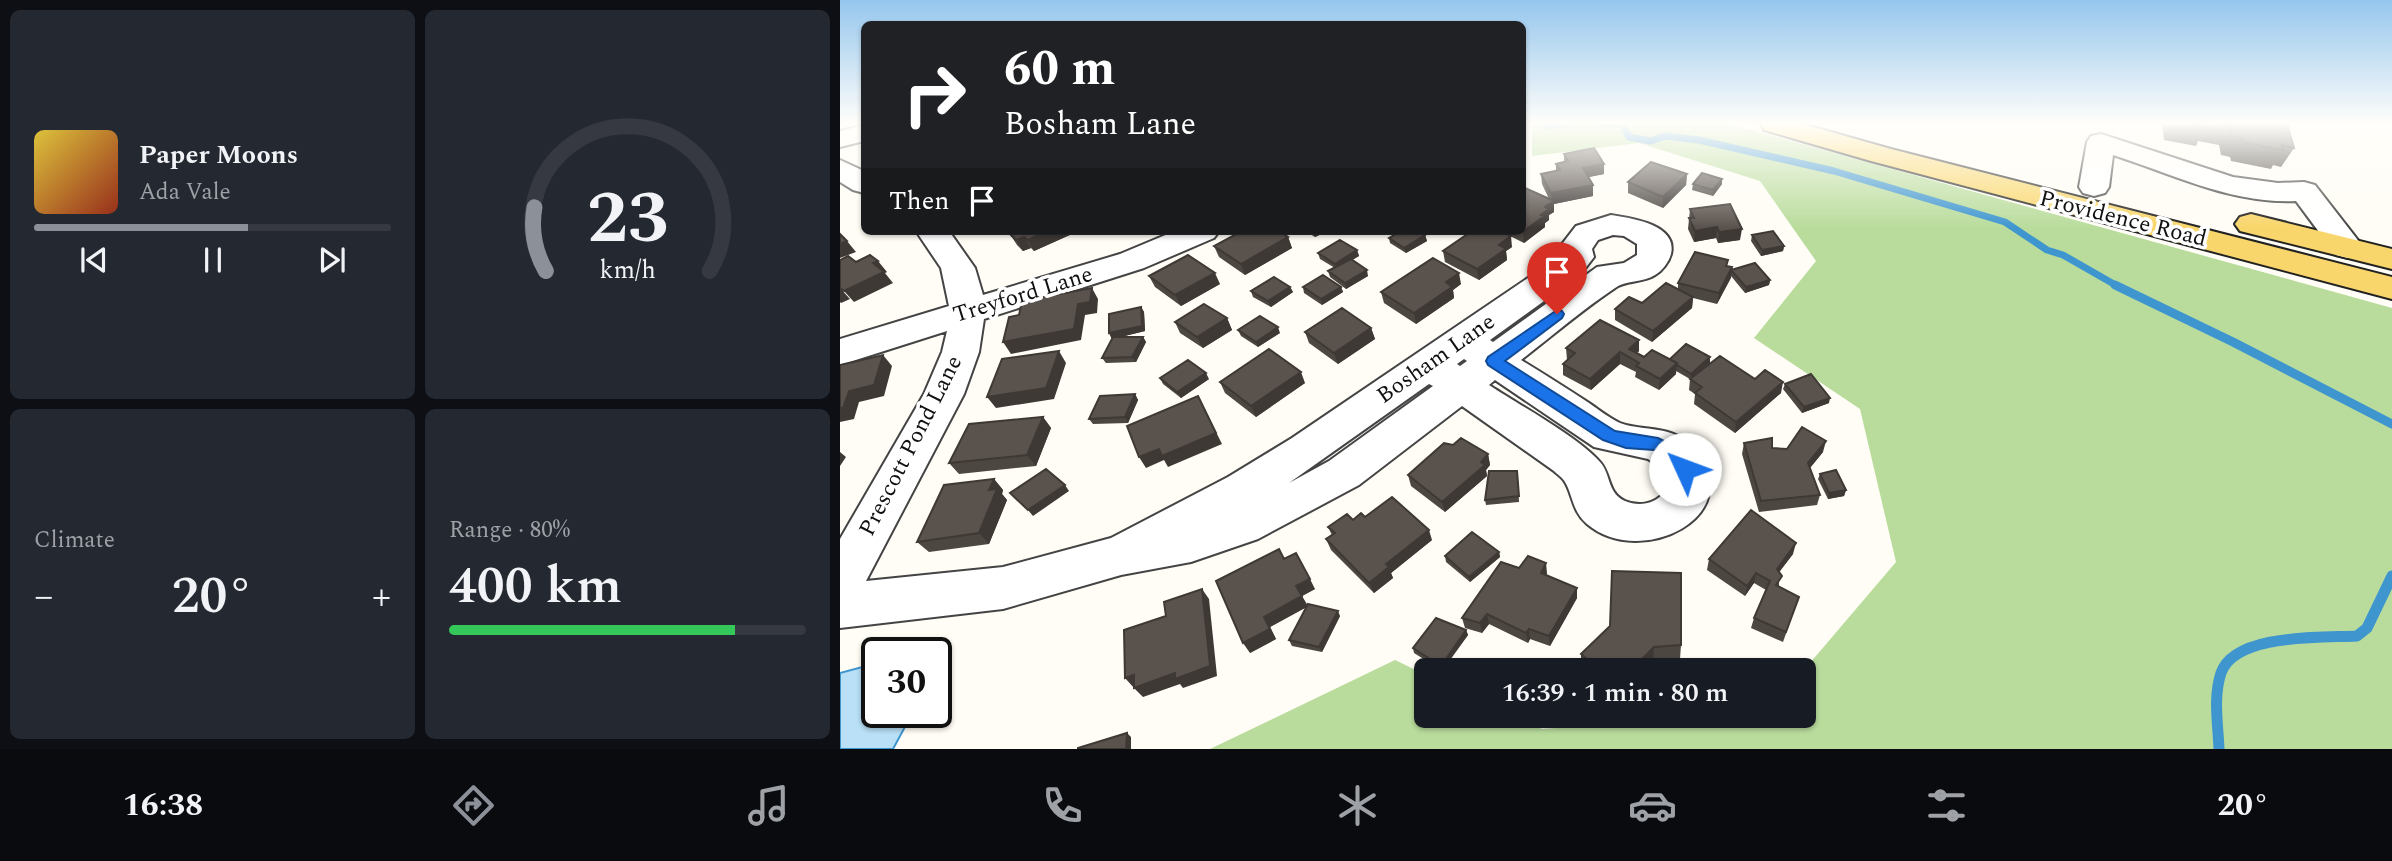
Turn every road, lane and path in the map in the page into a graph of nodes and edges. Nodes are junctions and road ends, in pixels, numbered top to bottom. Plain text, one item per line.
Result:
1 (1896, 159) edge
2 (1986, 159) edge
3 (2098, 159) edge
4 (2152, 159) edge
5 (840, 169) edge
6 (861, 182) edge
7 (2094, 187) junction
8 (936, 235) edge
9 (1134, 235) edge
10 (1194, 235) edge
11 (2348, 248) junction
12 (2392, 259) edge
13 (1593, 266) dead end
14 (2392, 288) edge
15 (965, 300) junction
16 (840, 324) edge
17 (1478, 351) junction
18 (840, 352) edge
19 (1445, 375) junction
20 (1626, 442) junction
21 (1586, 475) junction
22 (840, 583) edge
23 (840, 606) edge

1 - 14 main road, Providence Road
2 - 7 main road, Providence Road
3 - 7 street
4 - 11 street
5 - 6 street
7 - 11 main road, Providence Road
8 - 15 street, Prescott Pond Lane
9 - 15 street, Treyford Lane
10 - 15 street, Treyford Lane
11 - 12 main road, Providence Road
13 - 17 street, Bosham Lane
15 - 16 street, Treyford Lane
15 - 18 street, Treyford Lane
15 - 22 street, Prescott Pond Lane
17 - 19 street, Bosham Lane
17 - 20 street
19 - 21 street
19 - 23 street, Bosham Lane
20 - 21 street
20 - 21 street

